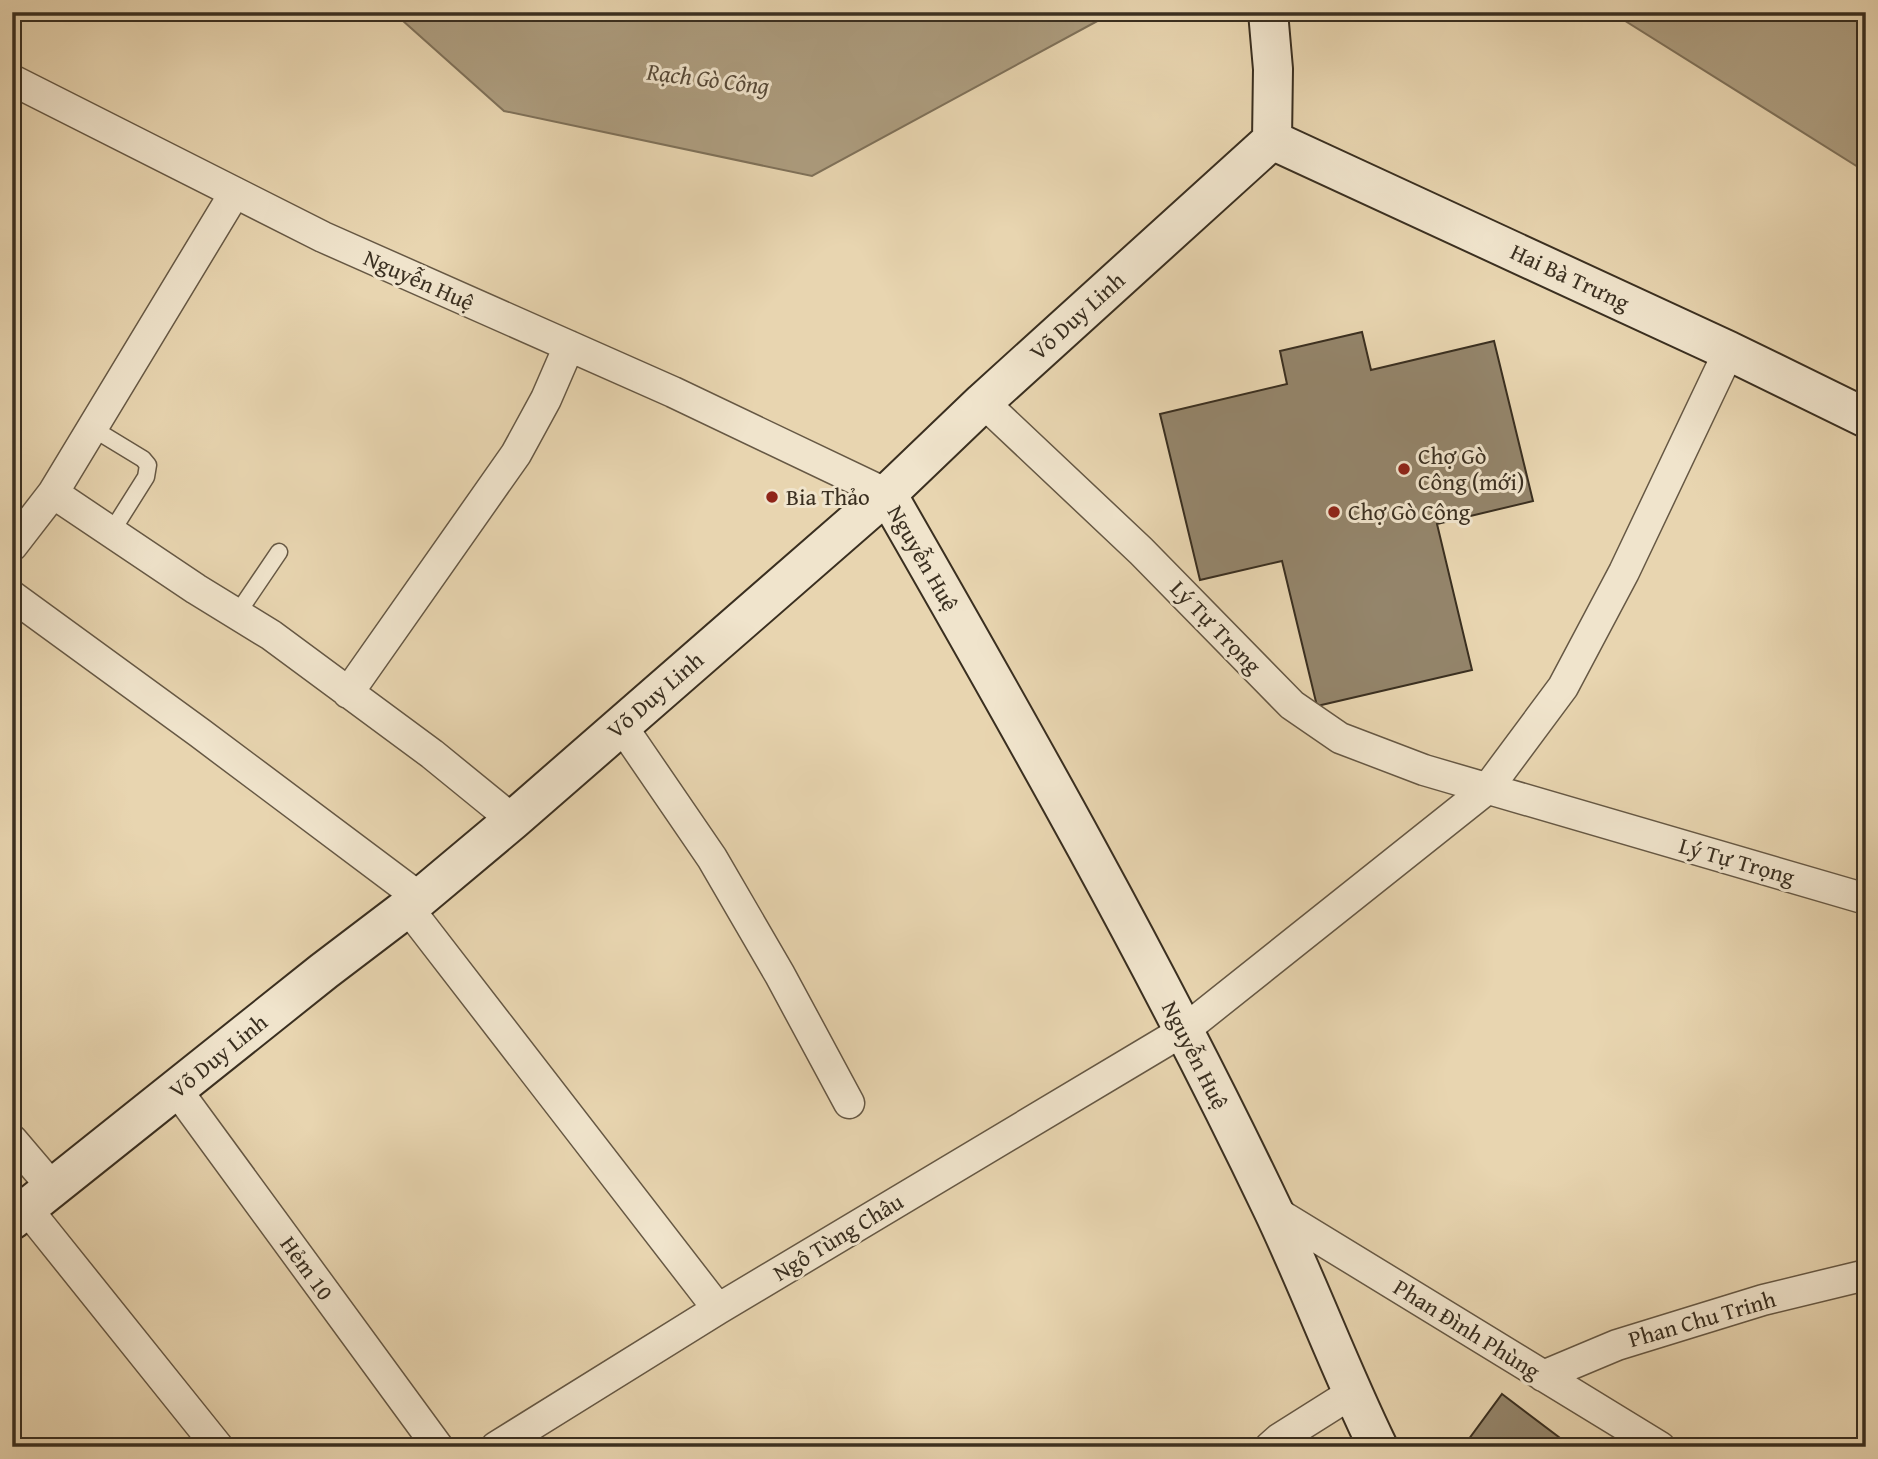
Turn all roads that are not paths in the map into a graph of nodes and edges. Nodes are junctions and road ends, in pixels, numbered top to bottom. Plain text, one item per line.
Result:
1 (1268, 12) edge
2 (12, 80) edge
3 (1272, 140) junction
4 (234, 194) junction
5 (569, 346) junction
6 (1729, 351) junction
7 (983, 402) junction
8 (1866, 418) edge
9 (92, 428) junction
10 (53, 493) junction
11 (887, 494) junction
12 (112, 531) junction
13 (12, 546) edge
14 (279, 552) dead end
15 (12, 596) edge
16 (237, 614) junction
17 (348, 693) junction
18 (621, 725) junction
19 (1488, 788) junction
20 (513, 820) junction
21 (1866, 899) edge
22 (414, 903) junction
23 (1183, 1031) junction
24 (176, 1089) junction
25 (849, 1103) dead end
26 (12, 1140) edge
27 (30, 1205) edge
28 (1274, 1211) junction
29 (1866, 1275) edge
30 (718, 1309) junction
31 (1543, 1376) junction
32 (1352, 1392) junction
33 (218, 1447) edge
34 (438, 1447) edge
35 (496, 1447) edge
36 (1270, 1447) edge
37 (1378, 1447) edge
38 (1660, 1447) edge

1 - 3 main road
2 - 4 street, Nguyễn Huệ
3 - 6 main road, Hai Bà Trưng
3 - 7 main road, Võ Duy Linh
4 - 5 street, Nguyễn Huệ
4 - 9 street
5 - 11 street, Nguyễn Huệ
5 - 17 street
6 - 8 main road, Hai Bà Trưng
6 - 19 street
7 - 11 main road, Võ Duy Linh
7 - 19 street, Lý Tự Trọng
9 - 10 street
9 - 12 lane
10 - 12 street
10 - 13 street
11 - 18 main road, Võ Duy Linh
11 - 23 main road, Nguyễn Huệ
12 - 16 street
14 - 16 lane
15 - 22 street
16 - 17 street
17 - 20 street
18 - 20 main road, Võ Duy Linh
18 - 25 street
19 - 21 street, Lý Tự Trọng
19 - 23 street
20 - 22 main road, Võ Duy Linh
22 - 24 main road, Võ Duy Linh
22 - 30 street
23 - 28 main road, Nguyễn Huệ
23 - 30 street, Ngô Tùng Châu
24 - 27 main road, Võ Duy Linh
24 - 34 street, Hẻm 10
26 - 27 street
27 - 33 street
28 - 31 street, Phan Đình Phùng
28 - 32 main road, Nguyễn Huệ
29 - 31 street, Phan Chu Trinh
30 - 35 street, Ngô Tùng Châu
31 - 38 street, Phan Đình Phùng
32 - 36 street
32 - 37 main road, Nguyễn Huệ

